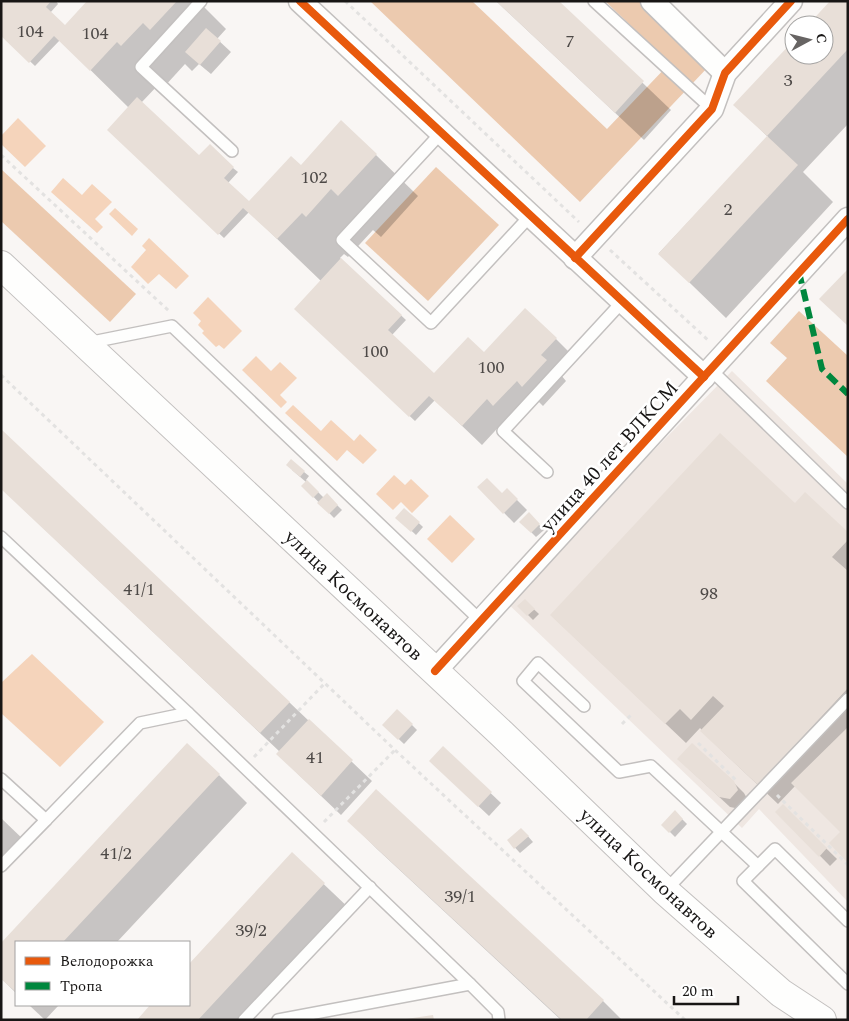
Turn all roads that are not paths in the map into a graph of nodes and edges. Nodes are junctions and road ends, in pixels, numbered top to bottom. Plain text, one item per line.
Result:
1 (202, 1) edge
2 (300, 1) edge
3 (594, 1) edge
4 (652, 1) edge
5 (791, 1) edge
6 (725, 73) junction
7 (712, 109) junction
8 (441, 132) junction
9 (232, 151) dead end
10 (530, 216) junction
11 (848, 219) edge
12 (576, 258) junction
13 (1, 265) edge
14 (623, 301) junction
15 (85, 344) junction
16 (713, 367) junction
17 (547, 472) dead end
18 (848, 503) edge
19 (1, 537) edge
20 (481, 620) junction
21 (435, 671) junction
22 (848, 699) edge
23 (584, 706) dead end
24 (188, 713) junction
25 (1, 779) edge
26 (46, 820) junction
27 (722, 830) junction
28 (1, 866) edge
29 (758, 866) junction
30 (370, 888) junction
31 (666, 891) junction
32 (848, 921) edge
33 (470, 984) junction
34 (848, 984) edge
35 (244, 1020) edge
36 (278, 1020) edge
37 (499, 1020) edge
38 (822, 1020) edge

1 - 9 lane
2 - 8 street
3 - 7 lane
4 - 6 street
5 - 6 street
6 - 7 street
7 - 12 street
8 - 10 street
8 - 10 lane
10 - 12 street
11 - 16 street, улица 40 лет ВЛКСМ
12 - 14 street
13 - 15 main road, улица Космонавтов
14 - 16 street
14 - 17 lane
15 - 20 lane
15 - 21 main road, улица Космонавтов
16 - 18 lane
16 - 20 street, улица 40 лет ВЛКСМ
19 - 24 lane
20 - 21 street, улица 40 лет ВЛКСМ
21 - 31 main road, улица Космонавтов
22 - 27 lane
23 - 27 lane
24 - 26 lane
24 - 30 lane
25 - 26 lane
26 - 28 lane
27 - 29 lane
27 - 31 lane
29 - 32 lane
29 - 34 lane
30 - 33 lane
30 - 35 lane
31 - 38 main road, улица Космонавтов
33 - 36 lane
33 - 37 lane

